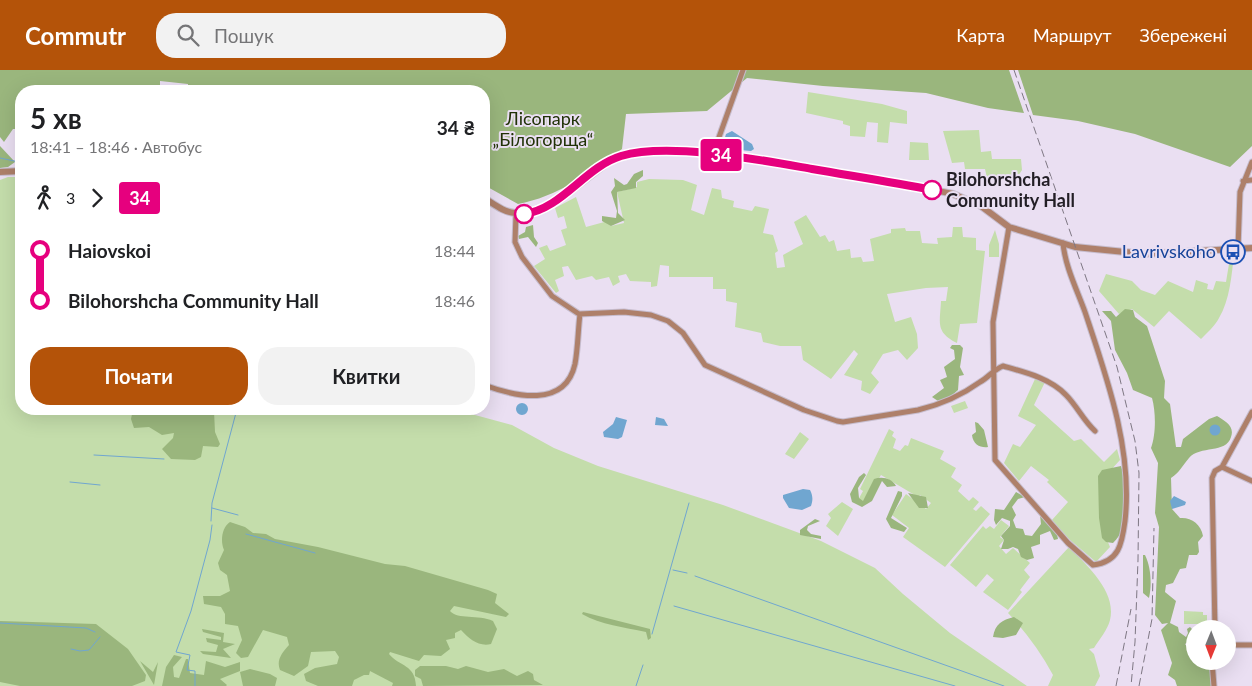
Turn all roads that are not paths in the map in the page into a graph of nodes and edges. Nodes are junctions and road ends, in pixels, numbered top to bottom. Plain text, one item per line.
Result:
1 (743, 70) edge
2 (713, 154) junction
3 (1252, 162) edge
4 (15, 171) edge
5 (0, 172) edge
6 (1252, 180) edge
7 (1243, 181) junction
8 (490, 202) edge
9 (516, 214) junction
10 (1009, 227) junction
11 (1063, 243) junction
12 (1252, 248) edge
13 (1238, 249) junction
14 (580, 314) junction
15 (995, 370) junction
16 (490, 387) edge
17 (1251, 414) edge
18 (1095, 431) dead end
19 (1222, 467) junction
20 (1252, 481) edge
21 (1215, 620) edge
22 (1236, 645) edge
23 (1252, 645) edge
24 (1213, 670) edge
25 (1214, 686) edge

1 - 2 street
2 - 9 street
2 - 10 street
3 - 7 street
4 - 5 street
6 - 7 street
7 - 13 street
8 - 9 street
9 - 14 street
10 - 11 street
10 - 15 street
11 - 13 street
11 - 15 street
12 - 13 street
14 - 15 street
14 - 16 street
15 - 18 street
17 - 19 street
19 - 20 street
19 - 21 street
22 - 23 street
24 - 25 street

